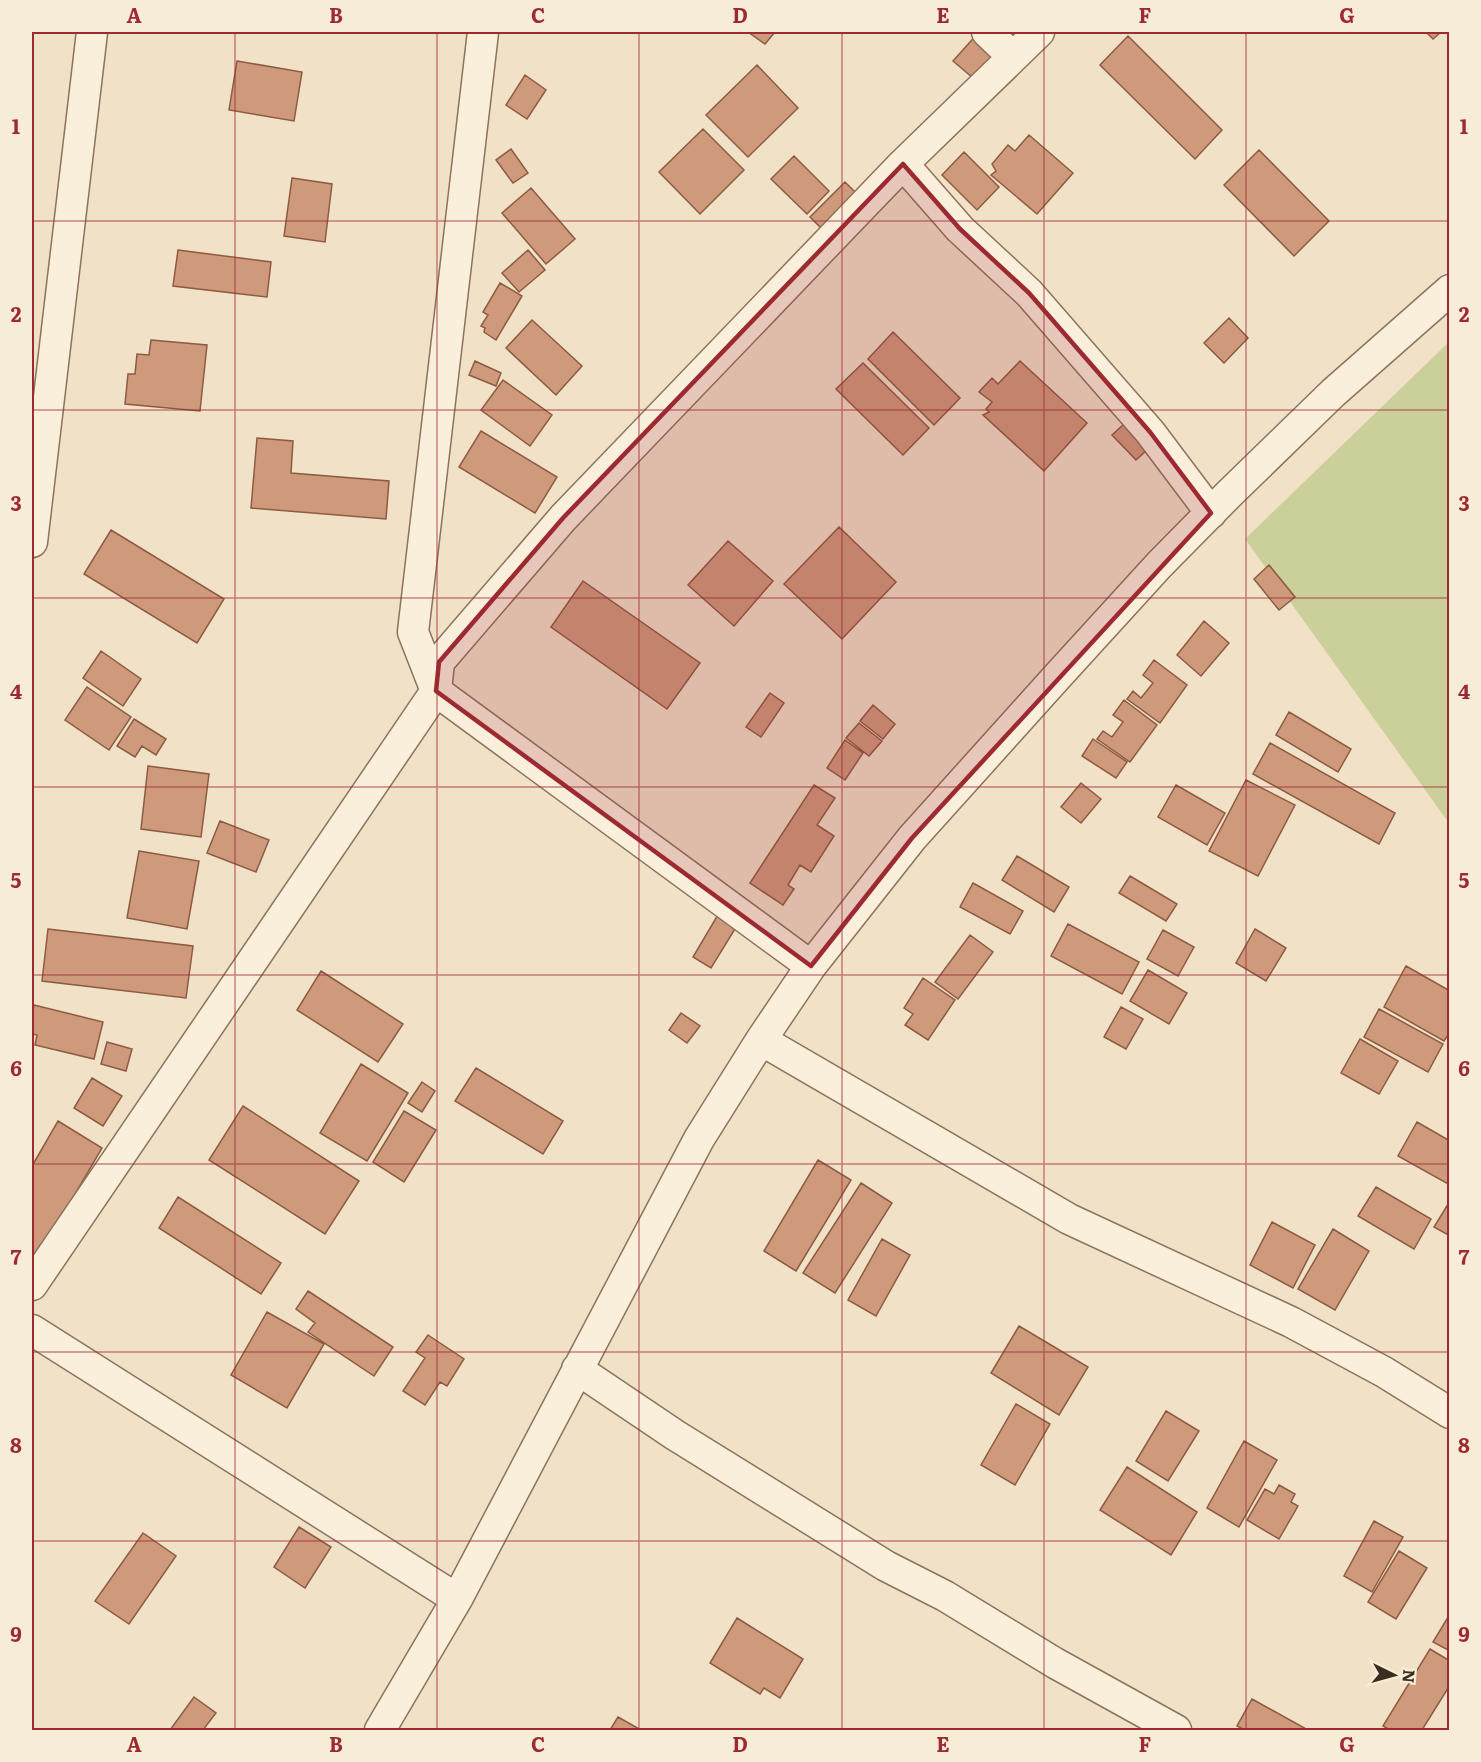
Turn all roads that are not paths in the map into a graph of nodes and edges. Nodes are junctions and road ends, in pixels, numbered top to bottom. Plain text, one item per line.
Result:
1 (92, 32) edge
2 (501, 32) edge
3 (987, 32) edge
4 (1039, 32) edge
5 (482, 43) edge
6 (1013, 57) junction
7 (903, 164) junction
8 (1449, 290) edge
9 (1211, 513) junction
10 (32, 542) edge
11 (436, 691) junction
12 (812, 966) junction
13 (761, 1040) junction
14 (32, 1285) edge
15 (32, 1330) edge
16 (577, 1369) junction
17 (1449, 1413) edge
18 (457, 1599) junction
19 (386, 1727) edge
20 (1176, 1731) edge

1 - 10 street
2 - 5 street
3 - 6 street
4 - 6 street
5 - 11 street
6 - 7 street
7 - 9 street
7 - 11 street
8 - 9 street
9 - 12 street
11 - 12 street
11 - 14 street
12 - 13 street
13 - 16 street
13 - 17 street
15 - 18 street
16 - 18 street
16 - 20 street
18 - 19 street

